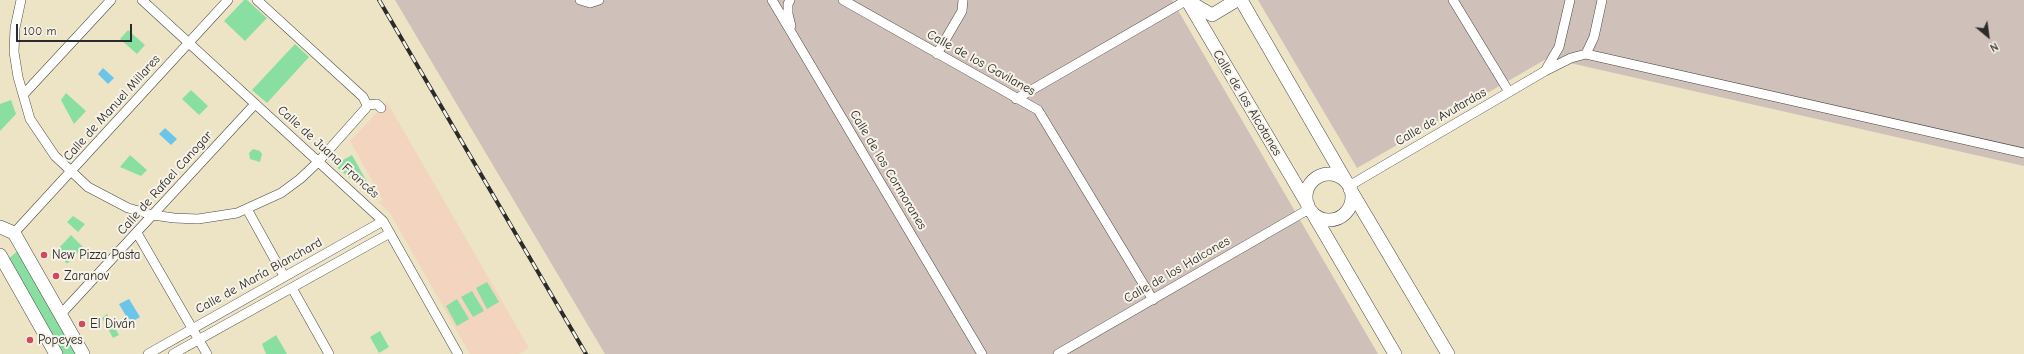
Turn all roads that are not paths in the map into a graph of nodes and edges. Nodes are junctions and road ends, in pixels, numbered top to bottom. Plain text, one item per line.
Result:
1 (21, 0) edge
2 (111, 0) edge
3 (142, 0) edge
4 (228, 0) edge
5 (257, 0) edge
6 (580, 0) edge
7 (599, 0) edge
8 (772, 0) edge
9 (790, 0) edge
10 (843, 0) edge
11 (963, 0) edge
12 (1187, 0) edge
13 (1237, 0) edge
14 (1241, 0) edge
15 (1453, 0) edge
16 (1570, 0) edge
17 (1602, 0) edge
18 (796, 40) junction
19 (189, 43) junction
20 (938, 54) junction
21 (1586, 54) junction
22 (1545, 71) junction
23 (1509, 92) junction
24 (23, 95) junction
25 (1016, 98) junction
26 (255, 104) junction
27 (367, 105) junction
28 (381, 108) dead end
29 (2024, 154) edge
30 (318, 162) junction
31 (70, 172) junction
32 (1349, 186) junction
33 (1310, 209) junction
34 (247, 210) junction
35 (153, 215) junction
36 (383, 221) junction
37 (0, 227) edge
38 (14, 233) junction
39 (137, 233) junction
40 (390, 233) junction
41 (0, 255) edge
42 (284, 276) junction
43 (292, 288) junction
44 (1153, 300) junction
45 (61, 314) junction
46 (192, 328) junction
47 (199, 340) junction
48 (56, 354) edge
49 (83, 354) edge
50 (148, 354) edge
51 (173, 354) edge
52 (207, 354) edge
53 (329, 354) edge
54 (458, 354) edge
55 (982, 354) edge
56 (1058, 354) edge
57 (1395, 354) edge
58 (1448, 354) edge

1 - 24 street
2 - 24 street
3 - 19 street, Calle de Juana Francés
4 - 19 street, Calle de Manuel Millares
5 - 27 street
6 - 7 street
8 - 18 street, Calle de los Cormoranes
9 - 18 street
10 - 20 street, Calle de los Gavilanes
11 - 20 street
12 - 13 street
12 - 25 street
12 - 33 street, Calle de los Alcotanes
14 - 32 street
15 - 23 street
16 - 22 street, Calle de Avutardas
17 - 21 street
18 - 55 street, Calle de los Cormoranes
19 - 26 street, Calle de Juana Francés
19 - 31 street, Calle de Manuel Millares
20 - 25 street, Calle de los Gavilanes
21 - 22 street, Calle de Avutardas
21 - 29 street
22 - 23 street, Calle de Avutardas
23 - 32 street, Calle de Avutardas
24 - 31 street
25 - 44 street, Calle de los Gavilanes
26 - 30 street, Calle de Juana Francés
26 - 35 street, Calle de Rafael Canogar
27 - 28 street
27 - 30 street
30 - 34 street
30 - 36 street, Calle de Juana Francés
31 - 35 street
31 - 38 street, Calle de Manuel Millares
32 - 33 street
32 - 33 street
32 - 58 street
33 - 44 street, Calle de los Halcones
33 - 57 street, Calle de los Alcotanes
34 - 35 street
34 - 42 street
35 - 39 street, Calle de Rafael Canogar
36 - 40 street, Calle de Juana Francés
36 - 42 street, Calle de María Blanchard
37 - 38 street
38 - 45 street
39 - 45 street, Calle de Rafael Canogar
39 - 46 street
40 - 43 street, Calle de María Blanchard
40 - 54 street, Calle de Juana Francés
41 - 48 street
42 - 46 street, Calle de María Blanchard
43 - 47 street, Calle de María Blanchard
43 - 53 street
44 - 56 street, Calle de los Halcones
45 - 49 street
46 - 47 street
46 - 50 street, Calle de María Blanchard
47 - 51 street, Calle de María Blanchard
47 - 52 street

